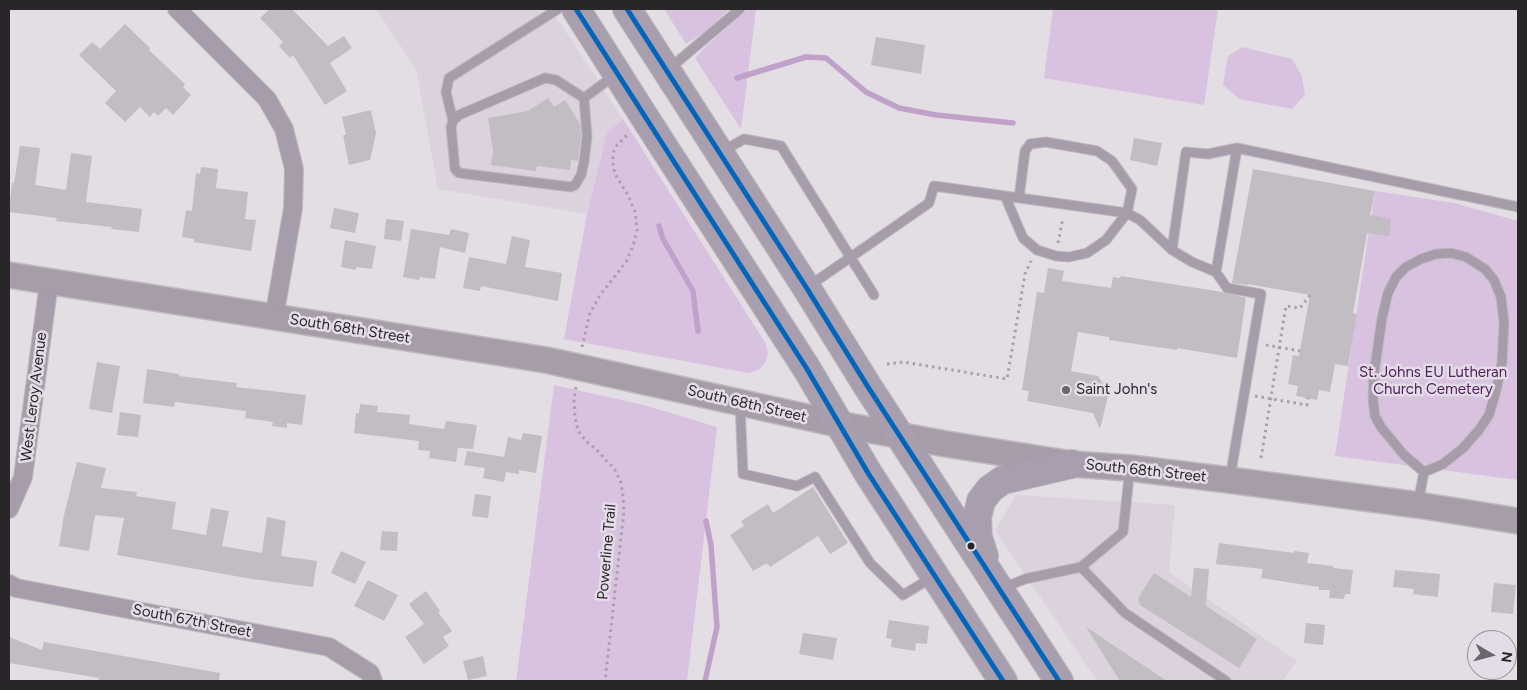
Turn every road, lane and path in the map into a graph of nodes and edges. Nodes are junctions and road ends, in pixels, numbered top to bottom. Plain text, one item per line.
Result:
1 (177, 9) edge
2 (558, 9) edge
3 (576, 9) edge
4 (627, 9) edge
5 (740, 9) edge
6 (668, 70) junction
7 (617, 73) junction
8 (584, 98) junction
9 (453, 120) junction
10 (625, 136) dead end
11 (1238, 148) junction
12 (720, 152) junction
13 (1005, 196) junction
14 (1019, 198) junction
15 (1065, 205) junction
16 (1518, 207) edge
17 (1127, 213) junction
18 (1172, 250) junction
19 (1056, 256) junction
20 (851, 257) junction
21 (1031, 261) dead end
22 (1216, 272) junction
23 (9, 275) edge
24 (49, 282) junction
25 (806, 287) junction
26 (874, 295) dead end
27 (1310, 295) dead end
28 (274, 318) junction
29 (1252, 343) junction
30 (1279, 347) junction
31 (1300, 351) dead end
32 (887, 364) dead end
33 (579, 367) junction
34 (1243, 394) junction
35 (1271, 398) junction
36 (1308, 398) dead end
37 (740, 402) junction
38 (838, 424) junction
39 (900, 436) junction
40 (1261, 458) dead end
41 (1072, 464) junction
42 (1130, 468) junction
43 (1424, 472) junction
44 (1229, 480) junction
45 (1418, 506) junction
46 (9, 509) edge
47 (1518, 522) edge
48 (1081, 567) junction
49 (934, 576) junction
50 (9, 584) edge
51 (996, 584) junction
52 (371, 677) edge
53 (605, 681) edge
54 (1002, 681) edge
55 (1059, 681) edge
56 (1226, 681) edge

1 - 28 street
2 - 9 lane
3 - 7 main road
4 - 6 main road
5 - 6 lane
6 - 12 main road
7 - 8 lane
7 - 38 main road
8 - 9 lane
8 - 9 lane
10 - 33 path, Powerline Trail
11 - 16 lane
11 - 18 lane
11 - 22 lane
12 - 20 lane
12 - 25 main road
13 - 14 lane
13 - 19 lane
13 - 20 lane
14 - 15 lane
14 - 17 lane
15 - 17 lane
15 - 19 path
17 - 18 lane
17 - 19 lane
18 - 22 lane
20 - 25 lane
20 - 26 lane
21 - 32 path
22 - 29 lane
23 - 24 street, South 68th Street
24 - 28 street, South 68th Street
24 - 46 street, West Leroy Avenue
25 - 39 main road
27 - 30 path
28 - 33 street, South 68th Street
29 - 30 path
29 - 34 lane
30 - 31 path
30 - 35 path
33 - 37 street, South 68th Street
33 - 53 path, Powerline Trail
34 - 35 path
34 - 44 lane
35 - 36 path
35 - 40 path
37 - 38 street, South 68th Street
37 - 49 lane
38 - 39 street, South 68th Street
38 - 49 main road
39 - 41 street, South 68th Street
39 - 51 main road
41 - 42 street, South 68th Street
41 - 51 main road
42 - 44 street, South 68th Street
42 - 48 lane
43 - 43 lane
43 - 45 lane
44 - 45 street, South 68th Street
45 - 47 street, South 68th Street
48 - 51 lane
48 - 56 lane
49 - 54 main road
50 - 52 street, South 67th Street
51 - 55 main road

